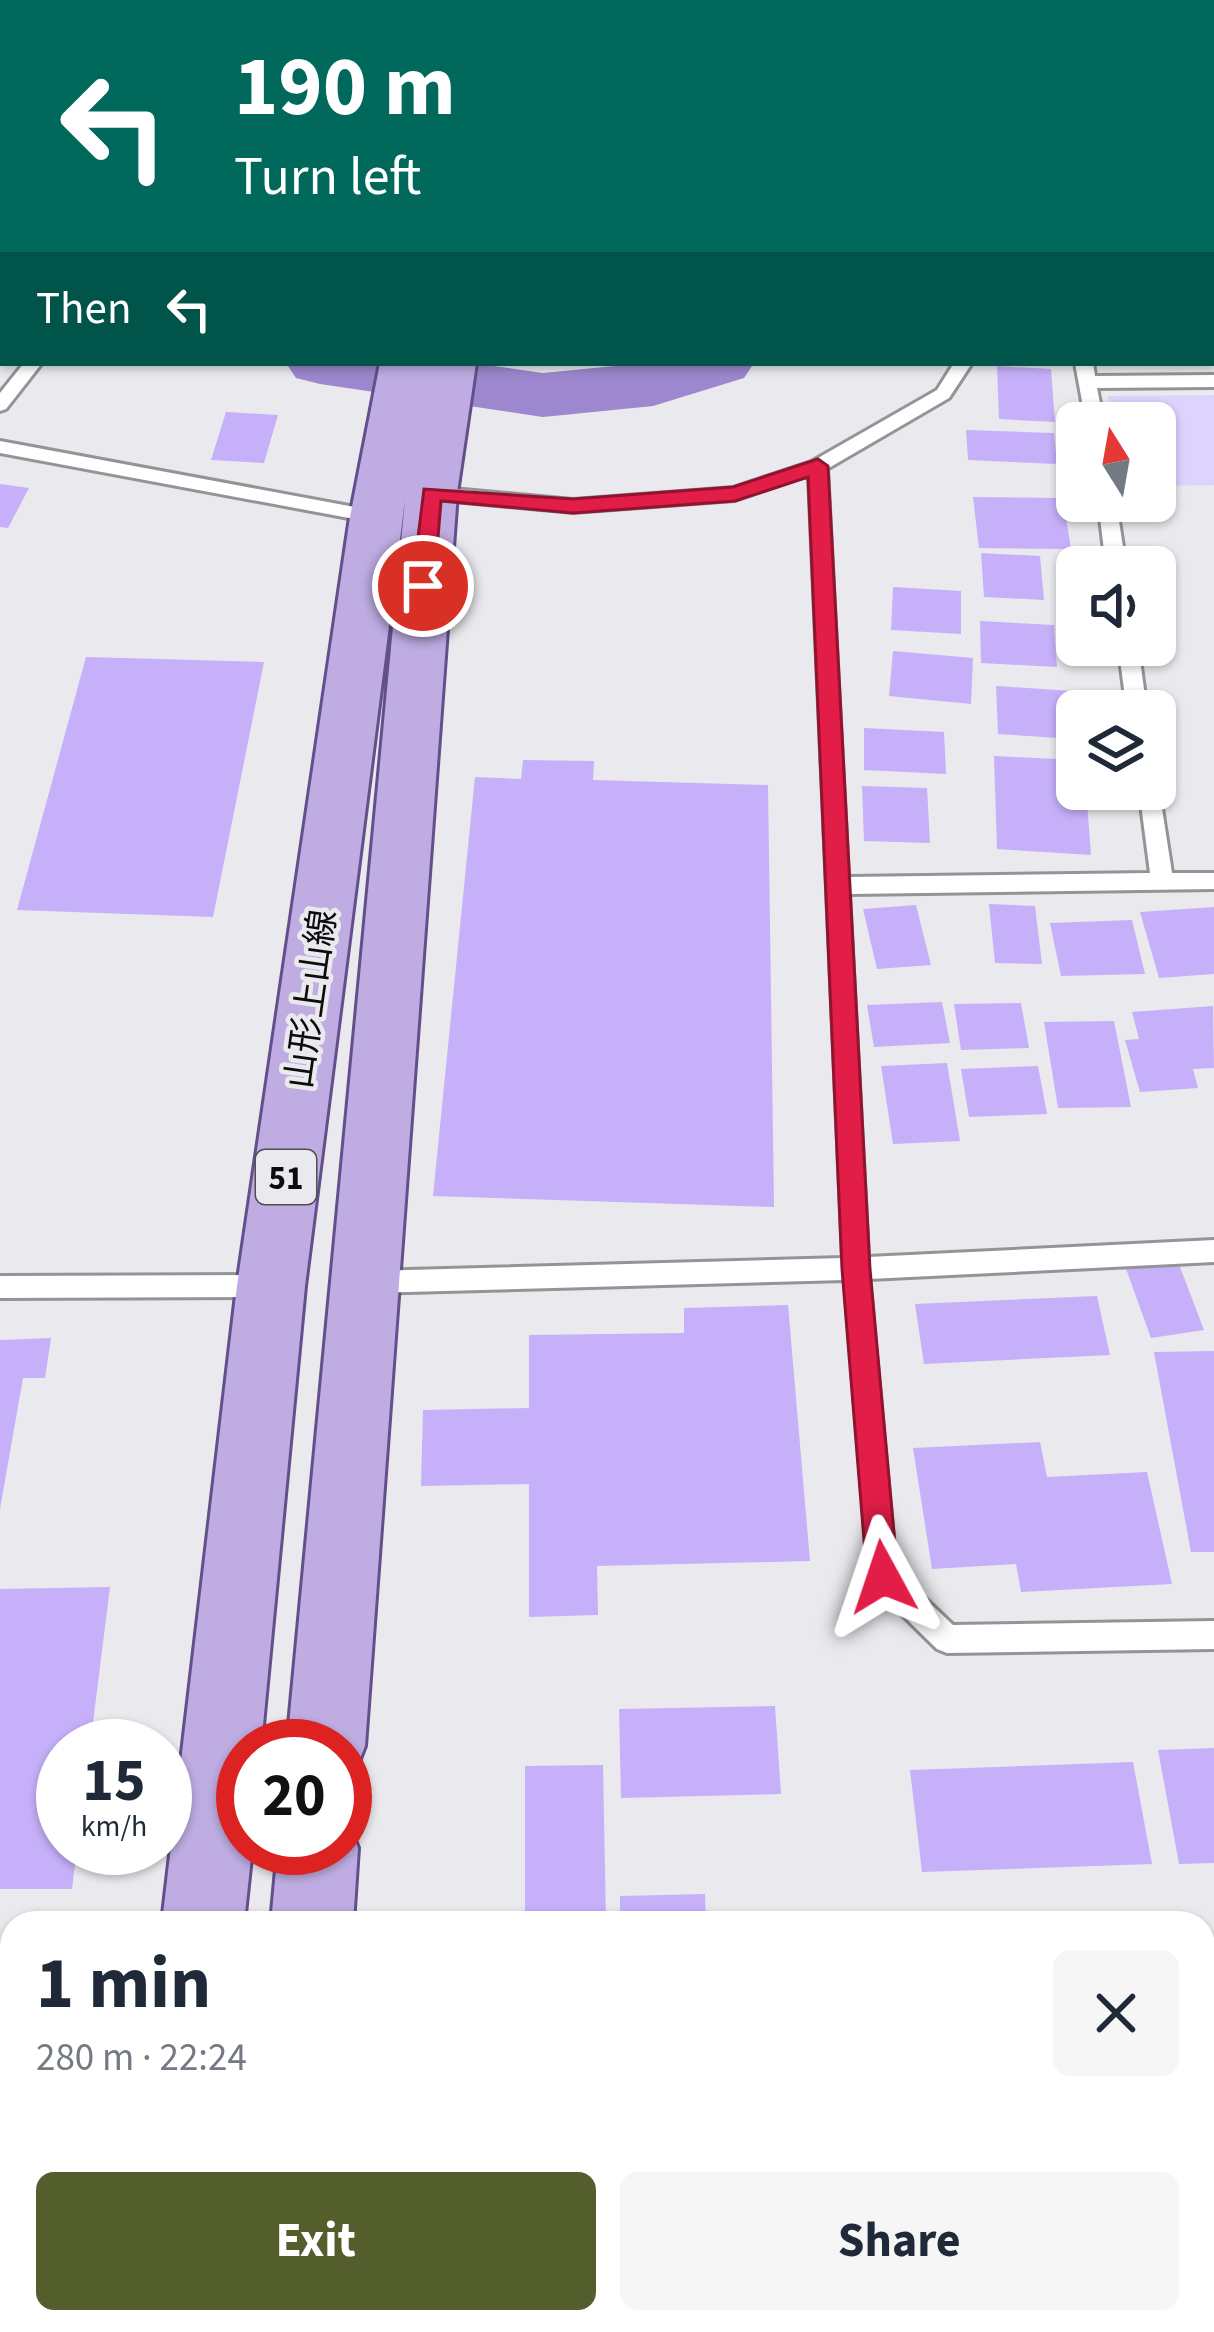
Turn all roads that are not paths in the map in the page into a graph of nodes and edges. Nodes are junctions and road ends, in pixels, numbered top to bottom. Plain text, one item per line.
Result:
1 (31, 366) edge
2 (404, 366) edge
3 (451, 366) edge
4 (961, 366) edge
5 (1087, 372) edge
6 (1214, 381) edge
7 (1092, 402) edge
8 (0, 405) edge
9 (0, 447) edge
10 (818, 466) junction
11 (410, 469) junction
12 (1152, 810) edge
13 (1214, 881) edge
14 (1162, 882) junction
15 (837, 886) junction
16 (1214, 1251) edge
17 (856, 1269) junction
18 (362, 1282) junction
19 (271, 1286) junction
20 (0, 1287) edge
21 (1214, 1635) edge
22 (328, 1719) edge
23 (316, 1875) edge
24 (204, 1911) edge
25 (313, 1911) edge

1 - 8 lane
2 - 11 main road, 山形上山線 / 51
3 - 11 main road, 山形上山線 / 51
4 - 10 lane
5 - 6 lane
5 - 7 lane
9 - 11 lane
10 - 11 lane
10 - 15 lane
11 - 18 main road, 山形上山線 / 51
11 - 19 main road, 山形上山線 / 51
12 - 14 lane
13 - 14 lane
14 - 15 lane
15 - 17 lane
16 - 17 lane
17 - 18 lane
17 - 21 lane
18 - 22 main road, 山形上山線 / 51
19 - 20 lane
19 - 24 main road, 山形上山線 / 51
23 - 25 main road

